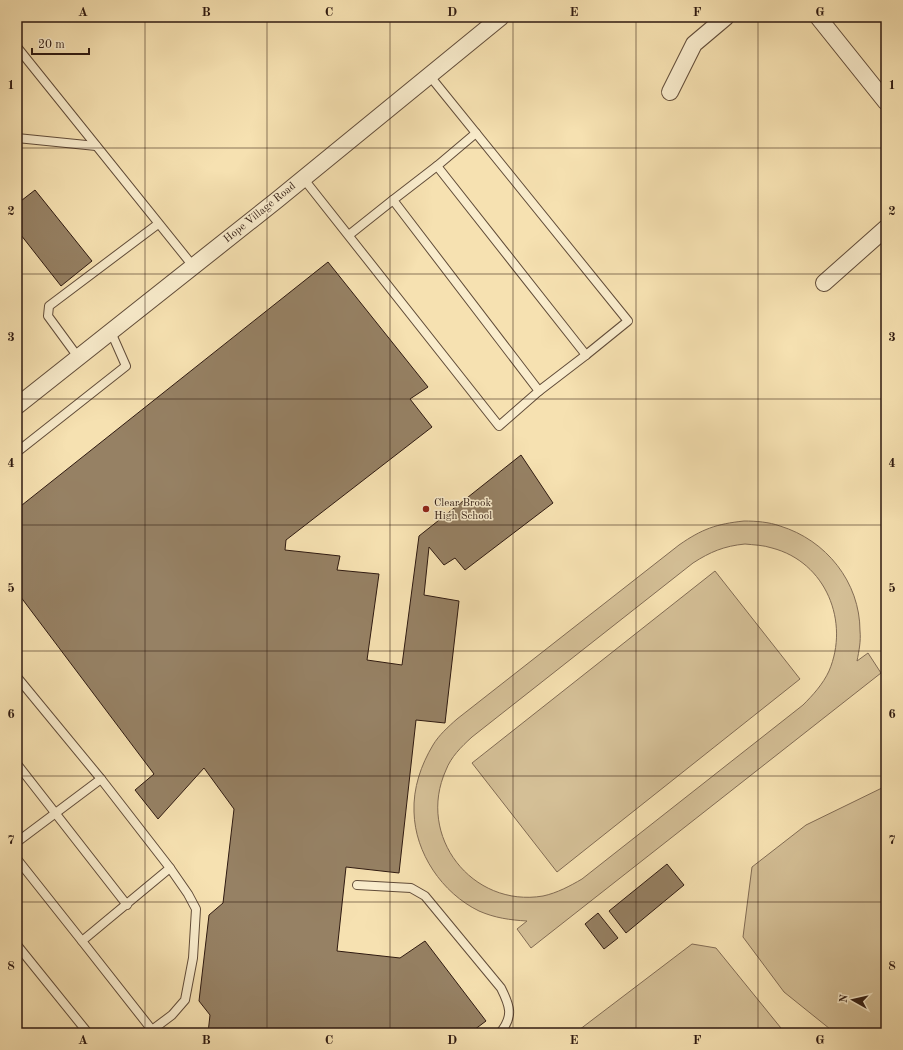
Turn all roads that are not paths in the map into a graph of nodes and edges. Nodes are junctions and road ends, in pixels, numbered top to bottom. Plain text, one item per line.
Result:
1 (501, 17) edge
2 (726, 17) edge
3 (818, 17) edge
4 (17, 48) edge
5 (429, 75) junction
6 (670, 92) dead end
7 (886, 102) edge
8 (476, 133) junction
9 (17, 138) edge
10 (96, 146) junction
11 (437, 166) junction
12 (303, 178) junction
13 (393, 200) junction
14 (158, 224) junction
15 (886, 228) edge
16 (349, 235) junction
17 (192, 266) junction
18 (824, 283) dead end
19 (110, 332) junction
20 (586, 356) junction
21 (78, 357) junction
22 (539, 391) junction
23 (17, 406) edge
24 (17, 452) edge
25 (17, 677) edge
26 (17, 764) edge
27 (101, 779) junction
28 (55, 813) junction
29 (17, 842) edge
30 (17, 859) edge
31 (170, 868) junction
32 (357, 884) dead end
33 (127, 905) junction
34 (82, 941) junction
35 (17, 945) edge
36 (150, 1032) edge
37 (88, 1033) edge
38 (500, 1033) edge

1 - 5 street, Hope Village Road
2 - 6 street
3 - 7 street
4 - 10 lane
5 - 8 lane
5 - 12 street, Hope Village Road
8 - 11 lane
8 - 20 lane
9 - 10 lane
10 - 14 lane
11 - 13 lane
11 - 20 lane
12 - 16 lane
12 - 17 street, Hope Village Road
13 - 16 lane
13 - 22 lane
14 - 17 lane
14 - 21 lane
15 - 18 street
16 - 22 lane
17 - 19 street, Hope Village Road
19 - 21 street, Hope Village Road
19 - 24 lane
20 - 22 lane
21 - 23 street, Hope Village Road
25 - 27 lane
26 - 28 lane
27 - 28 lane
27 - 31 lane
28 - 29 lane
28 - 33 lane
30 - 34 lane
31 - 33 lane
31 - 36 lane
32 - 38 lane
33 - 34 lane
34 - 36 lane
35 - 37 lane

